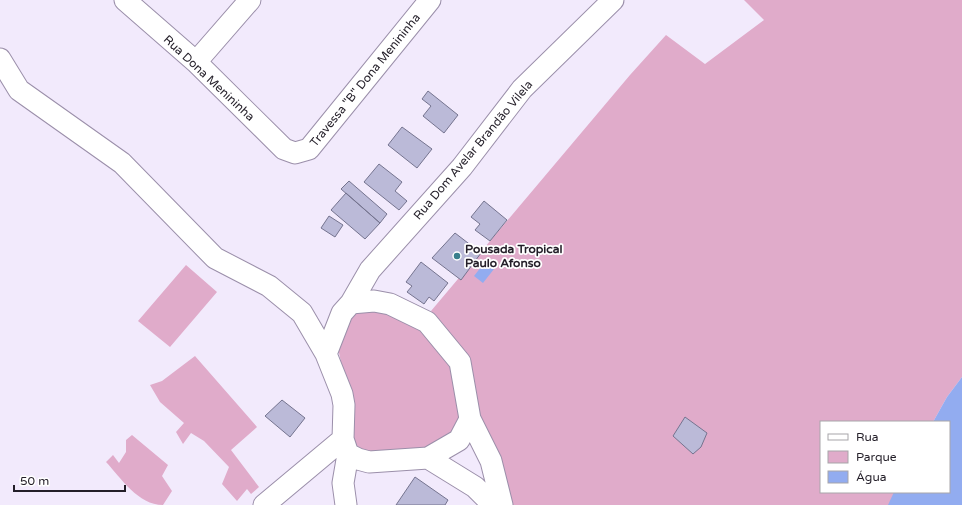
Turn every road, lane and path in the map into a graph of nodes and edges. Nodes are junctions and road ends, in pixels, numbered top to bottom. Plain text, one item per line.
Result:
1 (125, 0) edge
2 (250, 0) edge
3 (430, 0) edge
4 (613, 0) edge
5 (0, 59) edge
6 (196, 62) junction
7 (295, 153) joint
8 (370, 270) junction
9 (390, 304) junction
10 (346, 308) junction
11 (302, 313) junction
12 (326, 354) junction
13 (470, 419) junction
14 (345, 446) junction
15 (428, 458) junction
16 (264, 505) edge
17 (346, 505) edge
18 (493, 505) edge
19 (502, 505) edge

1 - 6 street, Rua Dona Menininha
2 - 6 street
3 - 7 street, Travessa "B" Dona Menininha
4 - 8 street, Rua Dom Avelar Brandão Vilela
5 - 11 street
6 - 7 street, Rua Dona Menininha
8 - 9 street
8 - 10 street, Rua Dom Avelar Brandão Vilela
9 - 10 street
9 - 13 street
10 - 11 street
10 - 12 street, Rua Dom Avelar Brandão Vilela
11 - 12 street
12 - 14 street
13 - 15 street
13 - 19 street
14 - 15 street
14 - 16 street
14 - 17 street
15 - 18 street

